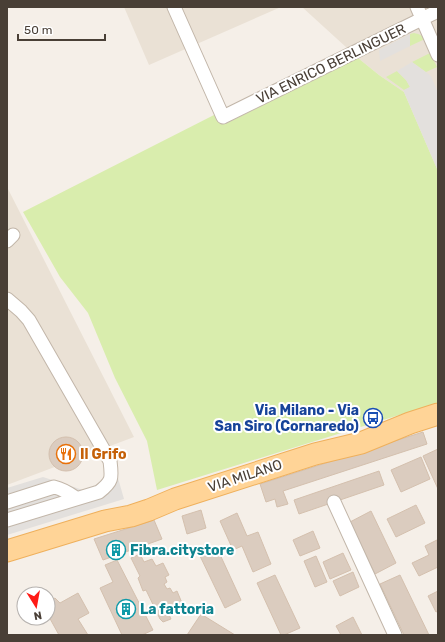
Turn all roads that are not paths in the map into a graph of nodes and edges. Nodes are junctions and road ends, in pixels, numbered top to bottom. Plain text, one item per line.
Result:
1 (174, 7) edge
2 (417, 7) edge
3 (438, 11) edge
4 (423, 19) junction
5 (438, 55) edge
6 (7, 299) edge
7 (438, 414) edge
8 (76, 498) junction
9 (7, 502) edge
10 (334, 502) dead end
11 (7, 520) edge
12 (7, 551) edge
13 (395, 635) edge

1 - 4 street, VIA ENRICO BERLINGUER
2 - 4 street
3 - 4 street, VIA ENRICO BERLINGUER
4 - 5 street
6 - 8 street
7 - 12 main road, VIA MILANO
8 - 9 street
8 - 11 street
10 - 13 street

